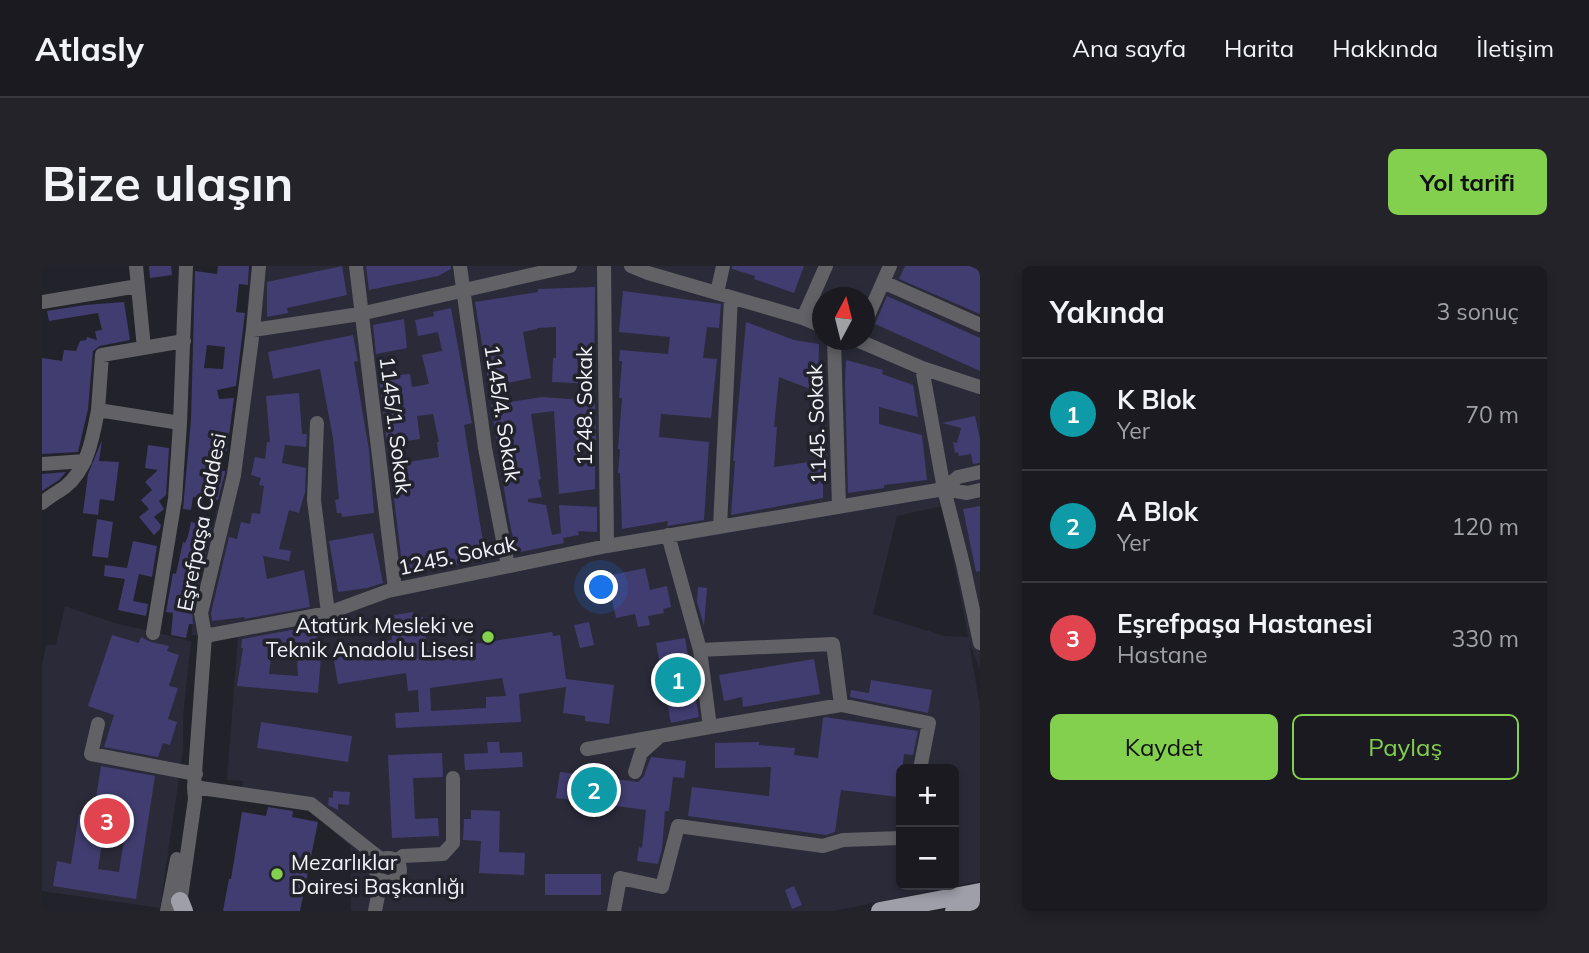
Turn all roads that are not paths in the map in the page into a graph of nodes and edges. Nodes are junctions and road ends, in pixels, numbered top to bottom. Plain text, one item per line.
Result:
1 (136, 266) edge
2 (186, 266) edge
3 (259, 266) edge
4 (356, 266) edge
5 (460, 266) edge
6 (570, 266) edge
7 (604, 266) edge
8 (631, 266) edge
9 (723, 266) edge
10 (826, 266) edge
11 (890, 266) edge
12 (648, 270) edge
13 (883, 282) junction
14 (138, 286) junction
15 (464, 289) junction
16 (724, 295) junction
17 (875, 300) edge
18 (42, 302) edge
19 (360, 314) junction
20 (803, 318) junction
21 (812, 322) edge
22 (980, 325) edge
23 (253, 330) junction
24 (184, 341) junction
25 (875, 347) edge
26 (144, 348) junction
27 (834, 350) edge
28 (922, 368) junction
29 (980, 387) edge
30 (98, 410) junction
31 (180, 423) junction
32 (317, 423) dead end
33 (85, 461) junction
34 (42, 464) edge
35 (980, 471) edge
36 (944, 489) junction
37 (980, 490) edge
38 (42, 503) edge
39 (839, 507) junction
40 (720, 527) junction
41 (668, 536) junction
42 (607, 546) junction
43 (508, 566) junction
44 (396, 589) junction
45 (328, 613) junction
46 (978, 627) edge
47 (153, 633) dead end
48 (205, 636) junction
49 (980, 643) edge
50 (700, 650) junction
51 (841, 705) junction
52 (98, 724) dead end
53 (710, 727) junction
54 (660, 736) junction
55 (587, 749) dead end
56 (921, 764) edge
57 (635, 772) dead end
58 (453, 778) dead end
59 (195, 780) junction
60 (896, 838) edge
61 (389, 860) junction
62 (980, 892) edge
63 (178, 909) edge
64 (375, 911) edge
65 (614, 911) edge
66 (880, 911) edge

1 - 14 street
2 - 24 street
3 - 23 street, Eşrefpaşa Caddesi
4 - 19 street, 1145/1. Sokak
5 - 15 street, 1145/4. Sokak
6 - 15 street
7 - 42 street, 1248. Sokak
8 - 12 street
9 - 16 street
10 - 20 street
11 - 13 street
12 - 16 street
13 - 17 street
13 - 22 street
14 - 18 street
14 - 26 street
15 - 19 street
15 - 43 street, 1145/4. Sokak
16 - 20 street
16 - 40 street
19 - 23 street
19 - 44 street, 1145/1. Sokak
20 - 21 street
23 - 48 street, Eşrefpaşa Caddesi
24 - 26 street
24 - 31 street
25 - 28 street
26 - 30 street
27 - 39 street, 1145. Sokak
28 - 29 street
28 - 36 street
30 - 31 street
30 - 33 street
31 - 47 street
32 - 45 street
33 - 34 street
33 - 38 street
35 - 36 street
36 - 37 street
36 - 39 street, 1245. Sokak
36 - 46 street
39 - 40 street, 1245. Sokak
40 - 41 street, 1245. Sokak
41 - 42 street, 1245. Sokak
41 - 50 street
42 - 43 street, 1245. Sokak
43 - 44 street, 1245. Sokak
44 - 45 street, 1245. Sokak
45 - 48 street, 1245. Sokak
46 - 49 street
48 - 59 street, Eşrefpaşa Caddesi
50 - 51 street
50 - 53 street
51 - 53 street
51 - 56 street
52 - 59 street
53 - 54 street
54 - 55 street
54 - 57 street
58 - 61 street
59 - 61 street
59 - 63 street, Eşrefpaşa Caddesi
60 - 65 street
61 - 64 street
62 - 66 main road

